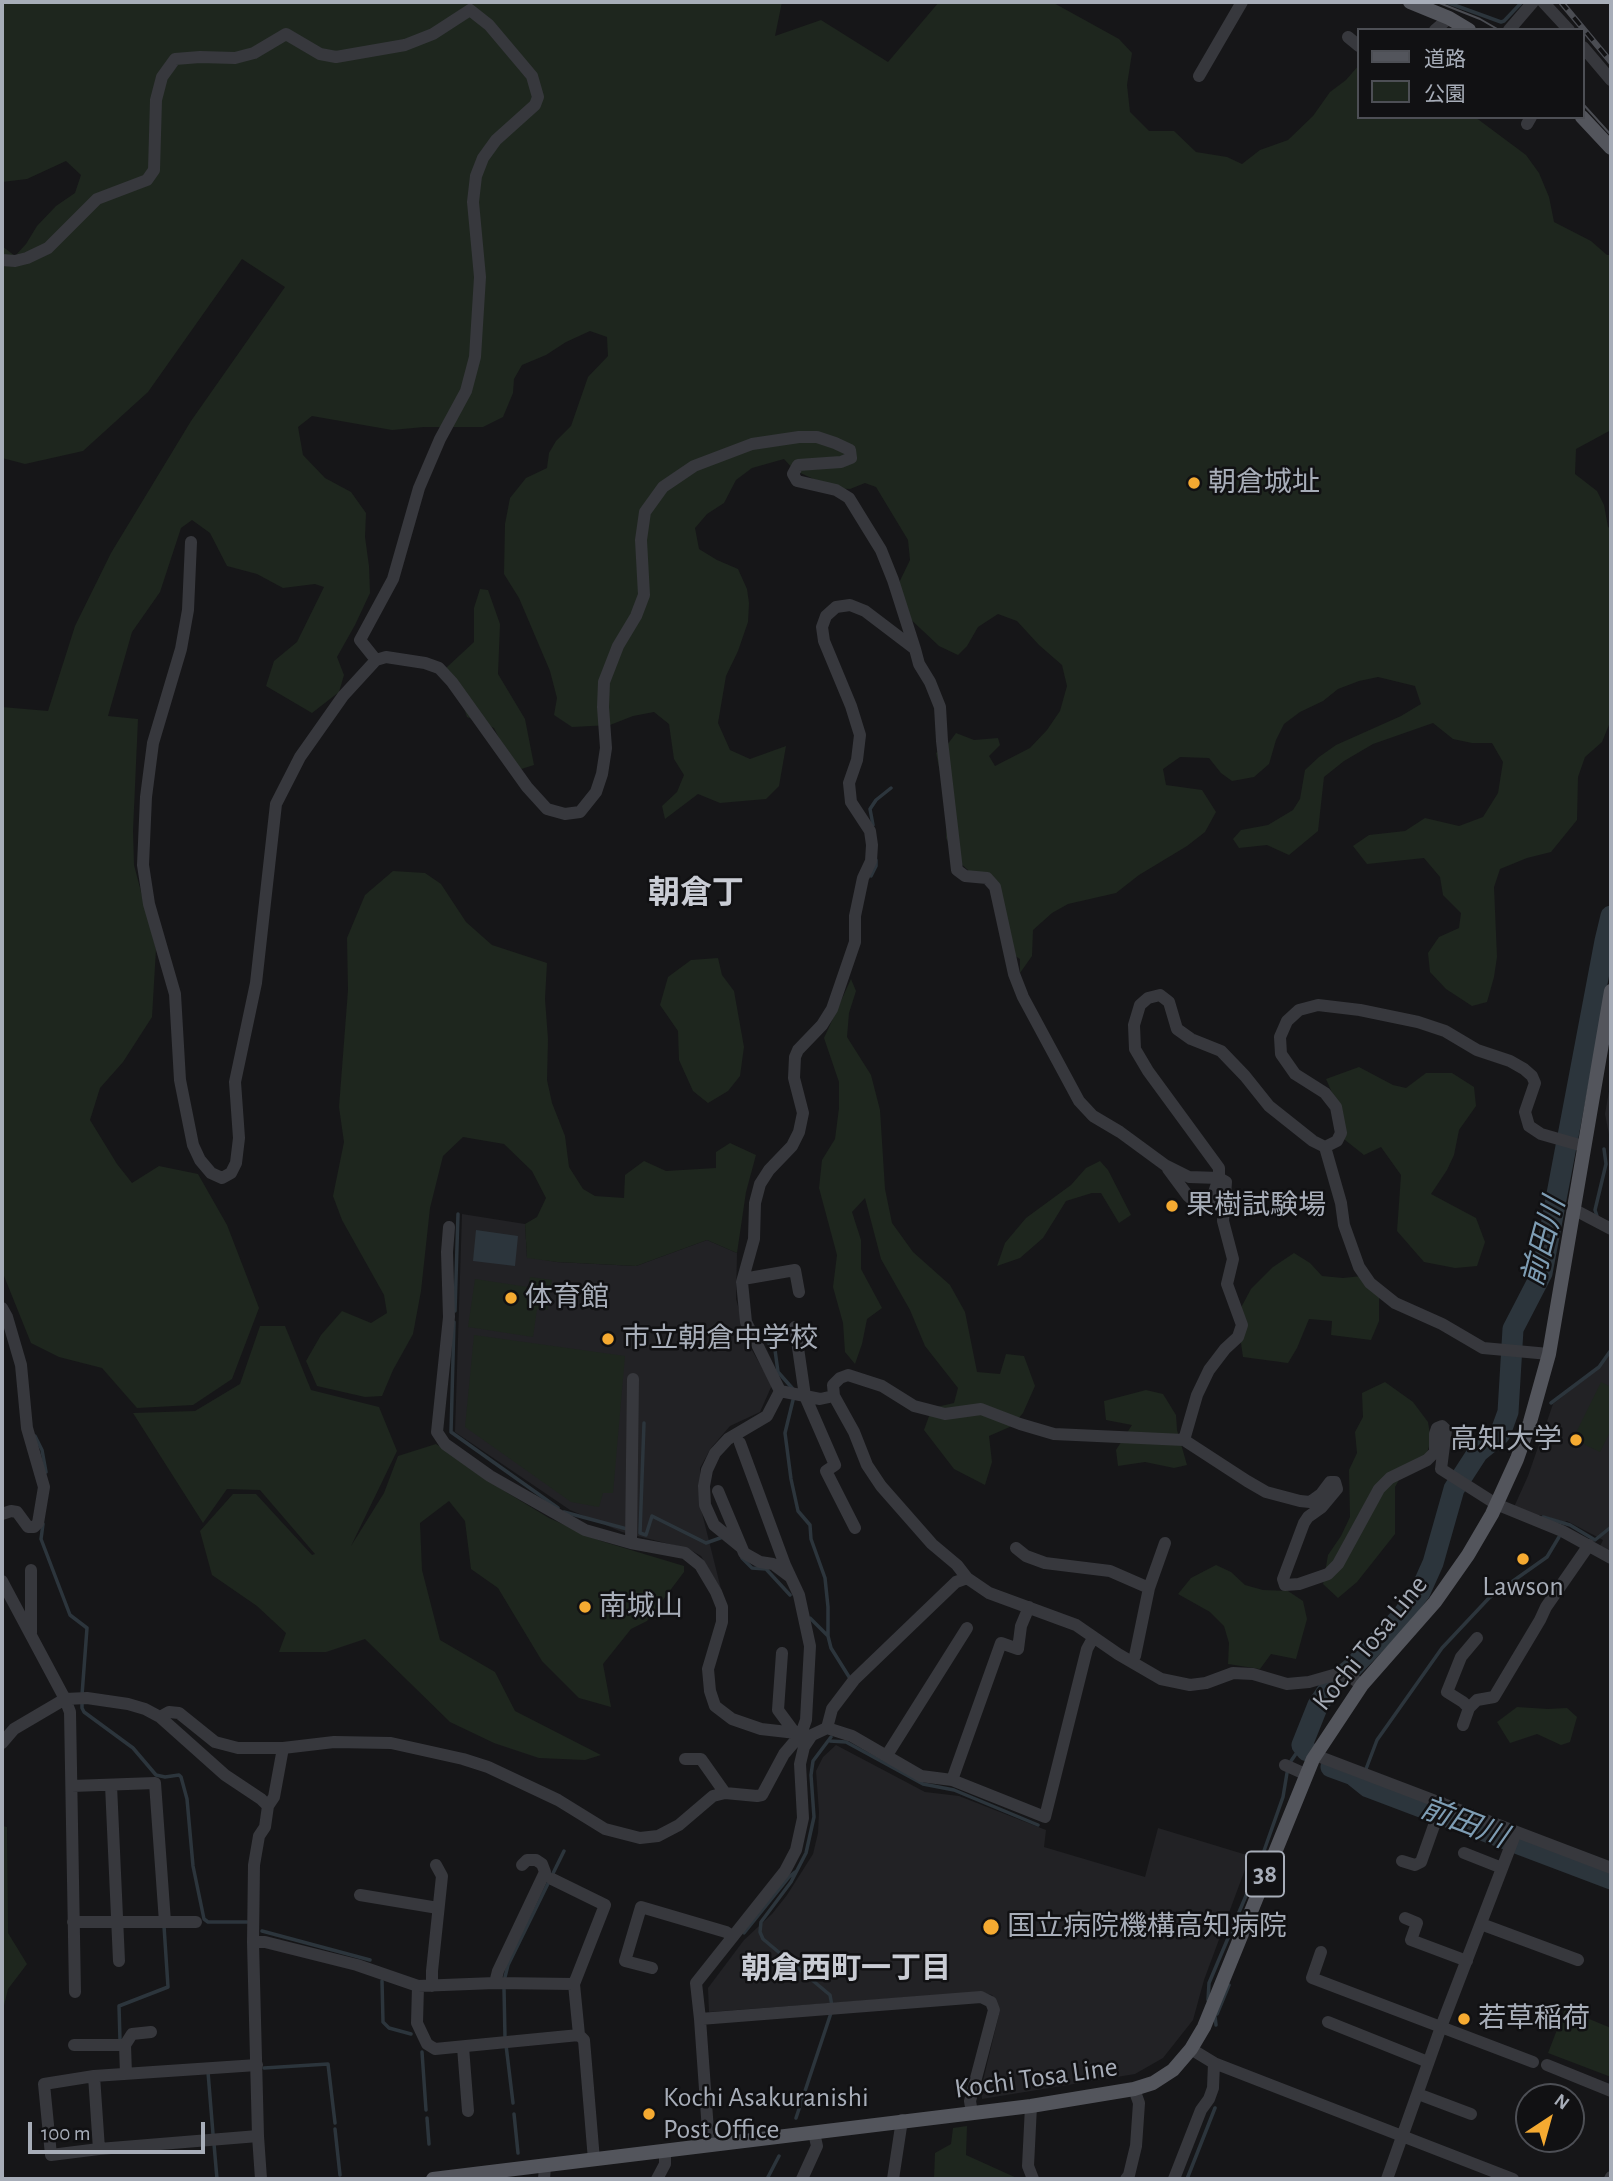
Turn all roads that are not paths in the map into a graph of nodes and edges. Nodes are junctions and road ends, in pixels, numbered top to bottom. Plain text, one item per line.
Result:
1 (1242, 2) edge
2 (1410, 2) edge
3 (1533, 2) edge
4 (1544, 2) edge
5 (1428, 5) edge
6 (1449, 18) junction
7 (1437, 28) edge
8 (1466, 28) edge
9 (1511, 28) edge
10 (1567, 28) edge
11 (1348, 37) dead end
12 (1358, 45) edge
13 (1585, 49) edge
14 (1199, 76) dead end
15 (1611, 80) edge
16 (1584, 119) edge
17 (1611, 148) edge
18 (2, 260) edge
19 (191, 542) dead end
20 (915, 649) junction
21 (376, 660) junction
22 (1611, 991) edge
23 (1572, 1143) junction
24 (1325, 1147) junction
25 (1165, 1166) junction
26 (1219, 1178) junction
27 (1573, 1209) junction
28 (449, 1227) dead end
29 (1611, 1229) edge
30 (743, 1279) junction
31 (799, 1292) dead end
32 (2, 1308) edge
33 (795, 1327) dead end
34 (1549, 1354) junction
35 (634, 1379) dead end
36 (780, 1391) junction
37 (805, 1396) junction
38 (834, 1396) junction
39 (1184, 1440) junction
40 (740, 1443) dead end
41 (718, 1491) dead end
42 (1496, 1504) junction
43 (2, 1514) edge
44 (855, 1528) dead end
45 (631, 1543) junction
46 (1165, 1543) dead end
47 (1589, 1545) junction
48 (741, 1547) junction
49 (1016, 1548) dead end
50 (1611, 1558) edge
51 (31, 1570) dead end
52 (791, 1577) junction
53 (967, 1578) junction
54 (2, 1581) edge
55 (1149, 1588) junction
56 (1029, 1607) junction
57 (967, 1628) dead end
58 (31, 1635) junction
59 (1093, 1638) junction
60 (1477, 1638) dead end
61 (782, 1653) dead end
62 (1118, 1654) junction
63 (1135, 1656) junction
64 (1152, 1676) junction
65 (1349, 1678) junction
66 (77, 1698) junction
67 (1469, 1708) junction
68 (160, 1717) junction
69 (1463, 1725) dead end
70 (827, 1728) junction
71 (803, 1734) junction
72 (2, 1743) edge
73 (283, 1748) junction
74 (887, 1755) junction
75 (1315, 1755) junction
76 (684, 1759) dead end
77 (952, 1780) junction
78 (111, 1785) junction
79 (72, 1786) junction
80 (726, 1793) junction
81 (268, 1806) junction
82 (1440, 1810) junction
83 (1513, 1840) junction
84 (1464, 1853) dead end
85 (1402, 1861) dead end
86 (436, 1865) dead end
87 (522, 1865) dead end
88 (1502, 1868) junction
89 (1611, 1868) edge
90 (552, 1879) dead end
91 (360, 1895) dead end
92 (438, 1908) junction
93 (1405, 1918) dead end
94 (73, 1922) junction
95 (118, 1922) junction
96 (165, 1922) junction
97 (196, 1922) dead end
98 (1481, 1924) junction
99 (732, 1936) junction
100 (253, 1942) junction
101 (1321, 1952) dead end
102 (1578, 1960) dead end
103 (120, 1961) dead end
104 (1467, 1961) junction
105 (652, 1968) dead end
106 (495, 1983) junction
107 (574, 1984) junction
108 (418, 1986) junction
109 (432, 1986) junction
110 (75, 1992) dead end
111 (700, 2019) junction
112 (1328, 2022) dead end
113 (1441, 2027) junction
114 (151, 2032) dead end
115 (579, 2035) junction
116 (74, 2045) dead end
117 (125, 2045) junction
118 (463, 2047) junction
119 (1191, 2049) junction
120 (1428, 2062) junction
121 (1533, 2062) dead end
122 (1214, 2063) junction
123 (257, 2064) junction
124 (1547, 2065) dead end
125 (126, 2074) junction
126 (94, 2076) junction
127 (1134, 2089) junction
128 (1611, 2091) edge
129 (1418, 2094) junction
130 (1031, 2106) junction
131 (468, 2111) dead end
132 (972, 2113) junction
133 (1471, 2114) dead end
134 (902, 2120) junction
135 (814, 2133) junction
136 (258, 2136) junction
137 (1403, 2136) junction
138 (709, 2145) junction
139 (99, 2149) junction
140 (665, 2150) junction
141 (594, 2160) junction
142 (545, 2173) edge
143 (261, 2179) edge
144 (433, 2179) edge
145 (657, 2179) edge
146 (802, 2179) edge
147 (893, 2179) edge
148 (1033, 2179) edge
149 (1126, 2179) edge
150 (1174, 2179) edge
151 (1387, 2179) edge
152 (1511, 2179) edge

1 - 14 street
2 - 5 main road
3 - 9 street
4 - 10 street
5 - 6 main road
6 - 7 street
6 - 8 main road
11 - 12 street
13 - 15 street
16 - 17 main road
18 - 21 street
19 - 21 street
20 - 21 street
20 - 25 street
20 - 30 street
22 - 23 main road, Kochi Tosa Line / 38
23 - 24 street
23 - 27 main road, Kochi Tosa Line / 38
24 - 26 street
24 - 34 street
25 - 26 street
25 - 26 street
26 - 39 street
27 - 29 street
27 - 34 main road, Kochi Tosa Line / 38
28 - 45 street
30 - 31 street
30 - 36 street
32 - 43 street
33 - 37 street
34 - 42 main road, Kochi Tosa Line / 38
35 - 45 street
36 - 37 street
36 - 48 street
37 - 38 street
37 - 44 street
38 - 39 street
38 - 53 street
39 - 42 street
40 - 52 street
41 - 48 street
42 - 47 street
42 - 65 main road, Kochi Tosa Line / 38
45 - 71 street
46 - 55 street
47 - 50 street
47 - 67 street
48 - 52 street
49 - 55 street
51 - 58 street
52 - 71 street
53 - 56 street
53 - 70 street
54 - 58 street
55 - 63 street
56 - 59 street
56 - 77 street
57 - 74 street
58 - 66 street
59 - 62 street
59 - 77 street
60 - 67 street
61 - 71 street
62 - 63 street
62 - 64 street
63 - 64 street
64 - 65 street
65 - 75 main road, Kochi Tosa Line / 38
66 - 68 street
66 - 72 street
66 - 79 street
67 - 69 street
68 - 73 street
68 - 81 street
70 - 71 street
70 - 74 street
71 - 80 street
71 - 99 street
73 - 80 street
73 - 81 street
74 - 77 street
75 - 82 street
75 - 119 main road, Kochi Tosa Line / 38
76 - 80 street
78 - 79 street
78 - 95 street
78 - 96 street
79 - 94 street
81 - 100 street
82 - 83 street
82 - 85 street
83 - 88 street
83 - 89 street
84 - 88 street
86 - 92 street
87 - 106 street
88 - 98 street
90 - 107 street
91 - 92 street
92 - 109 street
93 - 104 street
94 - 95 street
94 - 110 street
95 - 96 street
95 - 103 street
96 - 97 street
98 - 102 street
98 - 104 street
99 - 105 street
99 - 111 street
100 - 108 street
100 - 123 street
101 - 113 street
104 - 113 street
106 - 107 street
106 - 109 street
107 - 115 street
108 - 109 street
108 - 118 street
111 - 132 street
111 - 138 street
112 - 120 street
113 - 120 street
113 - 121 street
114 - 117 street
115 - 118 street
115 - 141 street
116 - 117 street
117 - 125 street
118 - 131 street
119 - 122 street
119 - 127 main road, Kochi Tosa Line / 38
120 - 129 street
122 - 137 street
122 - 150 street
123 - 125 street
123 - 136 street
124 - 128 street
125 - 126 street
126 - 139 street
126 - 139 street
127 - 130 main road, Kochi Tosa Line / 38
127 - 149 street
129 - 133 street
129 - 137 street
130 - 132 main road, Kochi Tosa Line / 38
130 - 148 street
132 - 134 main road, Kochi Tosa Line / 38
134 - 135 main road, Kochi Tosa Line / 38
134 - 147 street
135 - 138 main road, Kochi Tosa Line / 38
135 - 146 street
136 - 139 street
136 - 143 street
137 - 151 street
137 - 152 street
138 - 140 main road, Kochi Tosa Line / 38
140 - 141 main road, Kochi Tosa Line / 38
140 - 145 street
141 - 142 main road, Kochi Tosa Line / 38
142 - 144 main road, Kochi Tosa Line / 38

